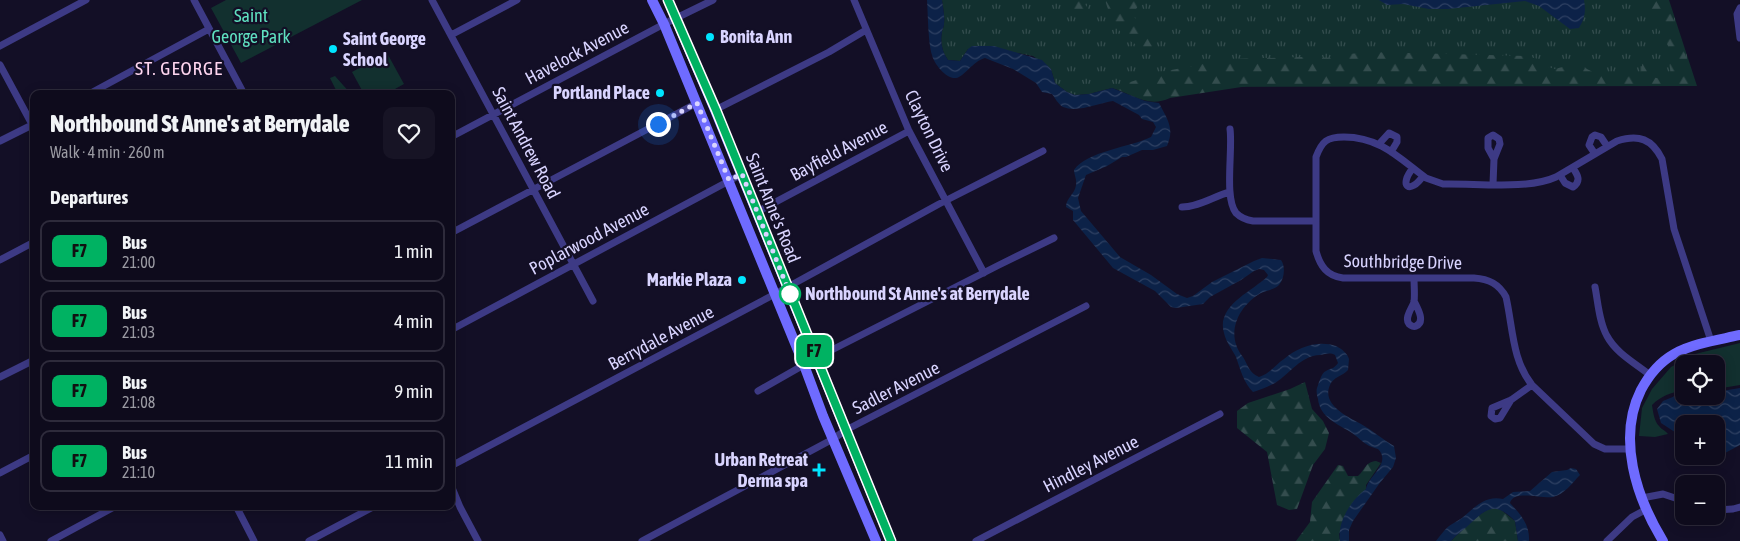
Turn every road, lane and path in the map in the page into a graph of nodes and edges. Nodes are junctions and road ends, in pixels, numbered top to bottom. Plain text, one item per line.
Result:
1 (86, 0) edge
2 (194, 0) edge
3 (432, 0) edge
4 (517, 0) edge
5 (652, 0) edge
6 (668, 0) edge
7 (713, 0) edge
8 (854, 0) edge
9 (1740, 8) edge
10 (677, 19) junction
11 (664, 24) junction
12 (209, 29) junction
13 (866, 30) junction
14 (451, 35) junction
15 (1740, 38) edge
16 (0, 46) edge
17 (0, 65) edge
18 (96, 90) edge
19 (242, 90) edge
20 (697, 103) junction
21 (716, 110) junction
22 (493, 115) junction
23 (30, 120) edge
24 (30, 126) edge
25 (1230, 129) dead end
26 (908, 131) junction
27 (455, 135) edge
28 (0, 141) edge
29 (1379, 144) junction
30 (1607, 146) junction
31 (1043, 151) dead end
32 (1391, 152) junction
33 (1595, 154) junction
34 (1494, 159) dead end
35 (1413, 168) junction
36 (1573, 168) junction
37 (742, 174) junction
38 (1424, 176) junction
39 (1560, 176) junction
40 (729, 180) junction
41 (1493, 184) junction
42 (533, 190) junction
43 (1230, 192) junction
44 (946, 200) junction
45 (1182, 207) dead end
46 (757, 212) junction
47 (1316, 221) junction
48 (455, 231) edge
49 (1054, 238) dead end
50 (30, 244) edge
51 (0, 260) edge
52 (574, 264) junction
53 (984, 273) junction
54 (1414, 278) junction
55 (787, 286) junction
56 (1596, 287) dead end
57 (775, 294) junction
58 (593, 301) dead end
59 (1414, 301) dead end
60 (1086, 306) dead end
61 (455, 328) edge
62 (1740, 335) edge
63 (1711, 342) junction
64 (816, 358) junction
65 (30, 362) edge
66 (804, 366) junction
67 (1650, 375) junction
68 (0, 378) edge
69 (1532, 386) junction
70 (758, 391) dead end
71 (1511, 400) dead end
72 (1220, 414) dead end
73 (846, 430) junction
74 (833, 439) junction
75 (1629, 449) junction
76 (30, 457) edge
77 (455, 464) edge
78 (0, 473) edge
79 (455, 495) edge
80 (1642, 498) junction
81 (1675, 498) edge
82 (1740, 507) edge
83 (1646, 509) junction
84 (1725, 509) edge
85 (109, 510) edge
86 (238, 510) edge
87 (367, 510) edge
88 (0, 535) edge
89 (3, 541) edge
90 (51, 541) edge
91 (254, 541) edge
92 (308, 541) edge
93 (478, 541) edge
94 (642, 541) edge
95 (876, 541) edge
96 (891, 541) edge
97 (976, 541) edge
98 (1607, 541) edge
99 (1663, 541) edge

1 - 16 street
2 - 12 street
3 - 14 street, Saint Andrew Road
4 - 14 street
5 - 11 main road, Saint Anne's Road
6 - 10 main road, Saint Anne's Road
7 - 10 street, Havelock Avenue
8 - 13 street, Clayton Drive
9 - 15 street
10 - 11 street, Havelock Avenue
10 - 21 main road, Saint Anne's Road
11 - 20 main road, Saint Anne's Road
11 - 22 street, Havelock Avenue
12 - 18 street
12 - 19 street
13 - 21 street
13 - 26 street, Clayton Drive
14 - 22 street, Saint Andrew Road
17 - 23 street
20 - 40 main road, Saint Anne's Road
20 - 42 street
21 - 37 main road, Saint Anne's Road
22 - 27 street, Havelock Avenue
22 - 42 street, Saint Andrew Road
24 - 28 street
25 - 43 street
26 - 44 street, Clayton Drive
26 - 46 street, Bayfield Avenue
29 - 32 street, Southbridge Drive
29 - 32 street
29 - 47 street, Southbridge Drive
30 - 33 street, Southbridge Drive
30 - 33 street
30 - 63 street, Southbridge Drive
31 - 44 street, Berrydale Avenue
32 - 35 street, Southbridge Drive
33 - 36 street, Southbridge Drive
34 - 41 street
35 - 38 street, Southbridge Drive
35 - 38 street
36 - 39 street, Southbridge Drive
36 - 39 street
37 - 40 street, Poplarwood Avenue
37 - 46 main road, Saint Anne's Road
38 - 41 street, Southbridge Drive
39 - 41 street, Southbridge Drive
40 - 52 street, Poplarwood Avenue
40 - 57 main road, Saint Anne's Road
42 - 48 street
42 - 52 street, Saint Andrew Road
43 - 45 street
43 - 47 street
44 - 53 street, Clayton Drive
44 - 55 street, Berrydale Avenue
46 - 55 main road, Saint Anne's Road
47 - 54 street, Southbridge Drive
49 - 53 street
50 - 51 street
52 - 58 street, Saint Andrew Road
52 - 61 street, Poplarwood Avenue
53 - 64 street
54 - 59 street
54 - 69 street, Southbridge Drive
55 - 57 street, Berrydale Avenue
55 - 64 main road, Saint Anne's Road
56 - 67 street
57 - 66 main road, Saint Anne's Road
57 - 77 street, Berrydale Avenue
60 - 73 street, Sadler Avenue
62 - 63 main road
63 - 67 main road
64 - 66 street
64 - 73 main road, Saint Anne's Road
65 - 68 street
66 - 70 street
66 - 74 main road, Saint Anne's Road
67 - 75 main road
69 - 71 street
69 - 75 street, Southbridge Drive
72 - 97 street, Hindley Avenue
73 - 74 street, Sadler Avenue
73 - 96 main road, Saint Anne's Road
74 - 94 street, Sadler Avenue
74 - 95 main road, Saint Anne's Road
75 - 80 main road
76 - 78 street
79 - 93 street
80 - 81 street
80 - 83 main road
82 - 84 street
83 - 98 street
83 - 99 main road
85 - 90 street
86 - 91 street
87 - 92 street
88 - 89 street

